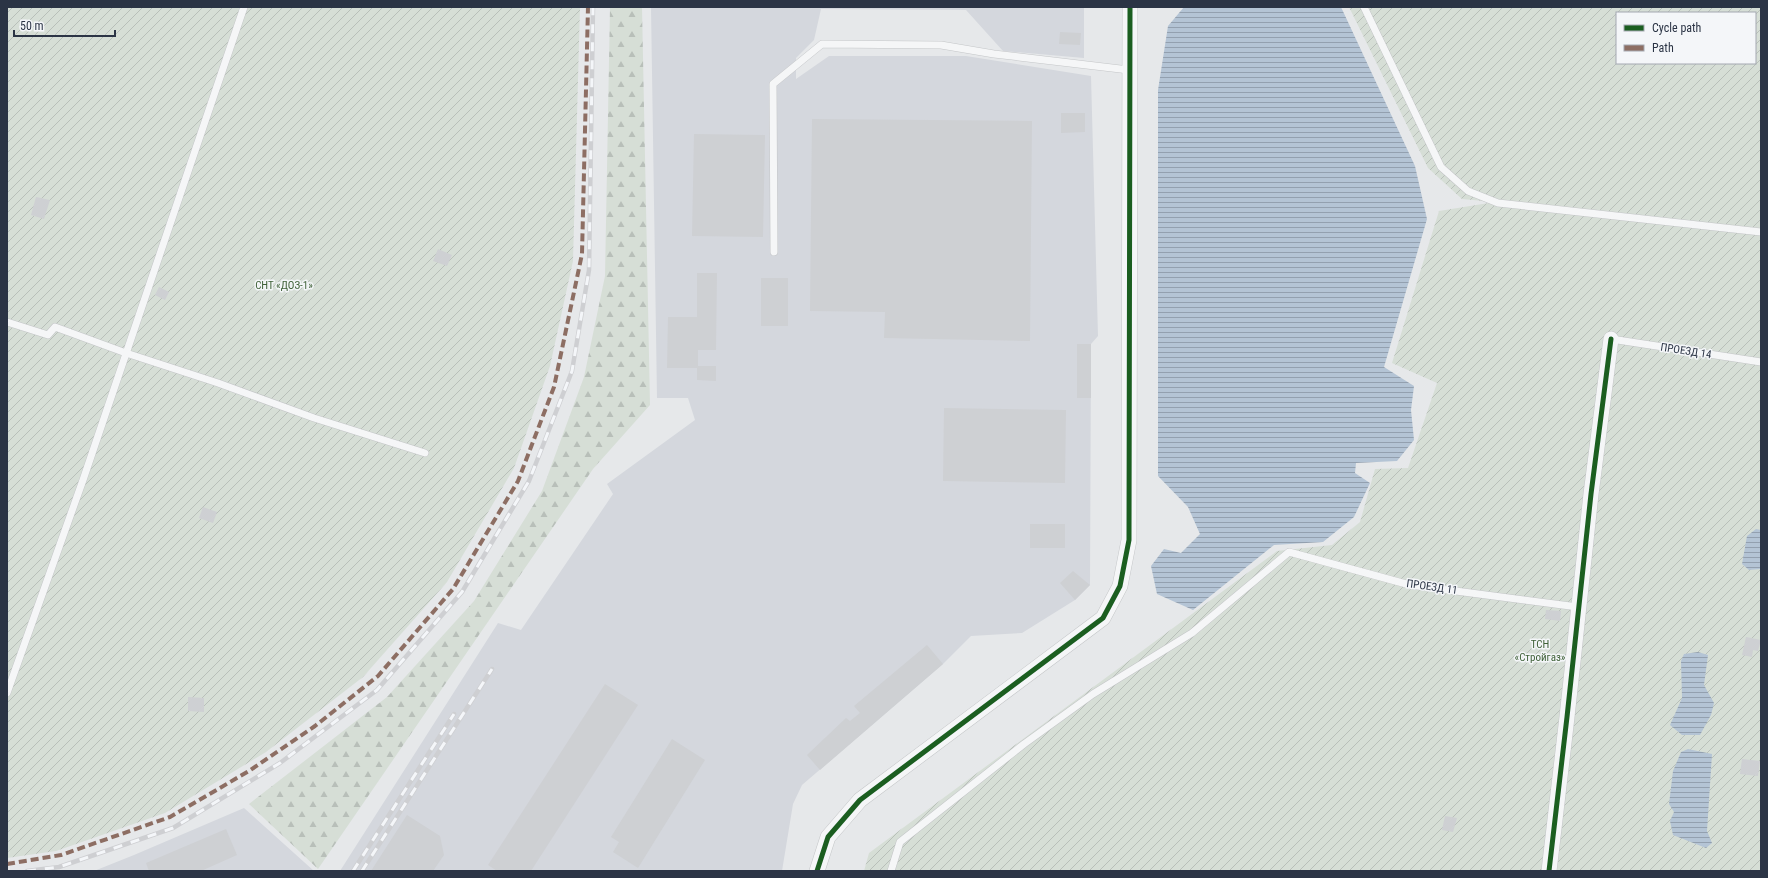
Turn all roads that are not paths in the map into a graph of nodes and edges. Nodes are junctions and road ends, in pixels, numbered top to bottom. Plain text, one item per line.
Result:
1 (244, 7) edge
2 (1130, 7) edge
3 (1364, 7) edge
4 (1130, 70) junction
5 (1761, 232) edge
6 (774, 252) dead end
7 (7, 322) edge
8 (1611, 340) joint
9 (126, 353) junction
10 (1761, 362) edge
11 (425, 453) dead end
12 (1578, 607) junction
13 (7, 693) edge
14 (817, 871) edge
15 (891, 871) edge
16 (1549, 871) edge

1 - 9 lane
2 - 4 street
3 - 5 lane
4 - 6 lane
4 - 14 street
7 - 9 lane
8 - 10 lane, ПРОЕЗД 14
8 - 12 street
9 - 11 lane
9 - 13 lane
12 - 15 lane, ПРОЕЗД 11
12 - 16 street

